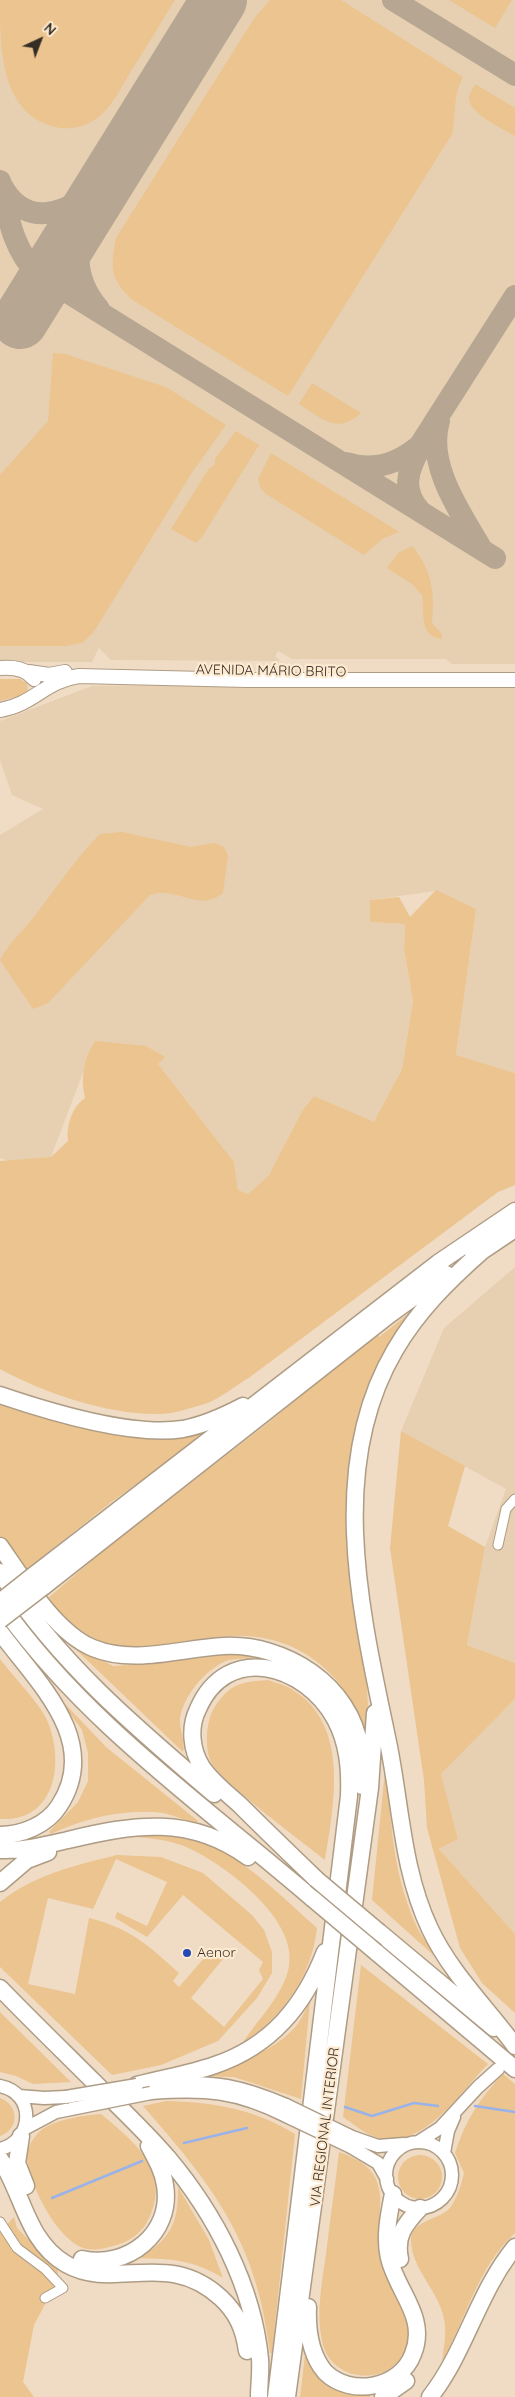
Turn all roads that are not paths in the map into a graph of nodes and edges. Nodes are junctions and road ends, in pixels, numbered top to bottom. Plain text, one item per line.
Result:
1 (0, 668) edge
2 (29, 672) junction
3 (515, 672) edge
4 (515, 680) edge
5 (35, 697) junction
6 (0, 710) edge
7 (515, 1211) edge
8 (515, 1229) edge
9 (481, 1252) junction
10 (274, 1390) junction
11 (0, 1395) edge
12 (515, 1499) edge
13 (498, 1545) dead end
14 (0, 1546) edge
15 (0, 1572) edge
16 (39, 1581) junction
17 (0, 1603) edge
18 (0, 1620) edge
19 (0, 1632) edge
20 (374, 1678) junction
21 (92, 1834) junction
22 (0, 1835) edge
23 (0, 1850) edge
24 (359, 1856) junction
25 (316, 1879) junction
26 (0, 1883) edge
27 (310, 1896) junction
28 (332, 1933) junction
29 (0, 1988) edge
30 (515, 2046) edge
31 (498, 2069) dead end
32 (515, 2069) edge
33 (0, 2086) edge
34 (144, 2089) junction
35 (19, 2096) junction
36 (457, 2110) junction
37 (138, 2126) junction
38 (23, 2132) junction
39 (351, 2142) junction
40 (414, 2143) junction
41 (0, 2149) edge
42 (444, 2153) junction
43 (0, 2159) edge
44 (390, 2187) junction
45 (420, 2208) junction
46 (0, 2222) edge
47 (311, 2235) junction
48 (515, 2247) edge
49 (45, 2298) dead end
50 (255, 2397) edge
51 (259, 2397) edge
52 (276, 2397) edge
53 (287, 2397) edge
54 (383, 2397) edge
55 (430, 2397) edge

1 - 2 main road, AVENIDA MÁRIO BRITO
2 - 3 main road, AVENIDA MÁRIO BRITO
2 - 5 main road
4 - 5 main road, AVENIDA MÁRIO BRITO
5 - 6 main road, AVENIDA MÁRIO BRITO
7 - 10 highway
8 - 9 highway
9 - 16 highway
9 - 20 highway
10 - 11 highway
10 - 16 highway
12 - 13 street
14 - 24 highway
15 - 25 highway
16 - 17 highway, bridge
16 - 18 highway, bridge
17 - 27 highway
19 - 22 highway
20 - 24 highway
20 - 30 highway
21 - 23 highway
21 - 26 highway
21 - 27 highway
24 - 47 highway, VIA REGIONAL INTERIOR
25 - 28 highway
25 - 30 highway, bridge
27 - 32 highway, bridge
28 - 34 highway
28 - 52 highway
29 - 37 highway
31 - 36 main road
33 - 35 main road
34 - 35 main road, bridge
34 - 38 main road, bridge
34 - 39 main road, bridge
35 - 38 main road
36 - 40 main road
36 - 42 main road
37 - 38 highway
37 - 51 highway
38 - 41 main road
39 - 40 main road
39 - 44 main road
40 - 42 main road
40 - 44 main road
42 - 45 main road
43 - 50 highway
44 - 45 main road
44 - 47 highway
45 - 54 highway
46 - 49 street
47 - 53 highway, VIA REGIONAL INTERIOR
48 - 55 highway

